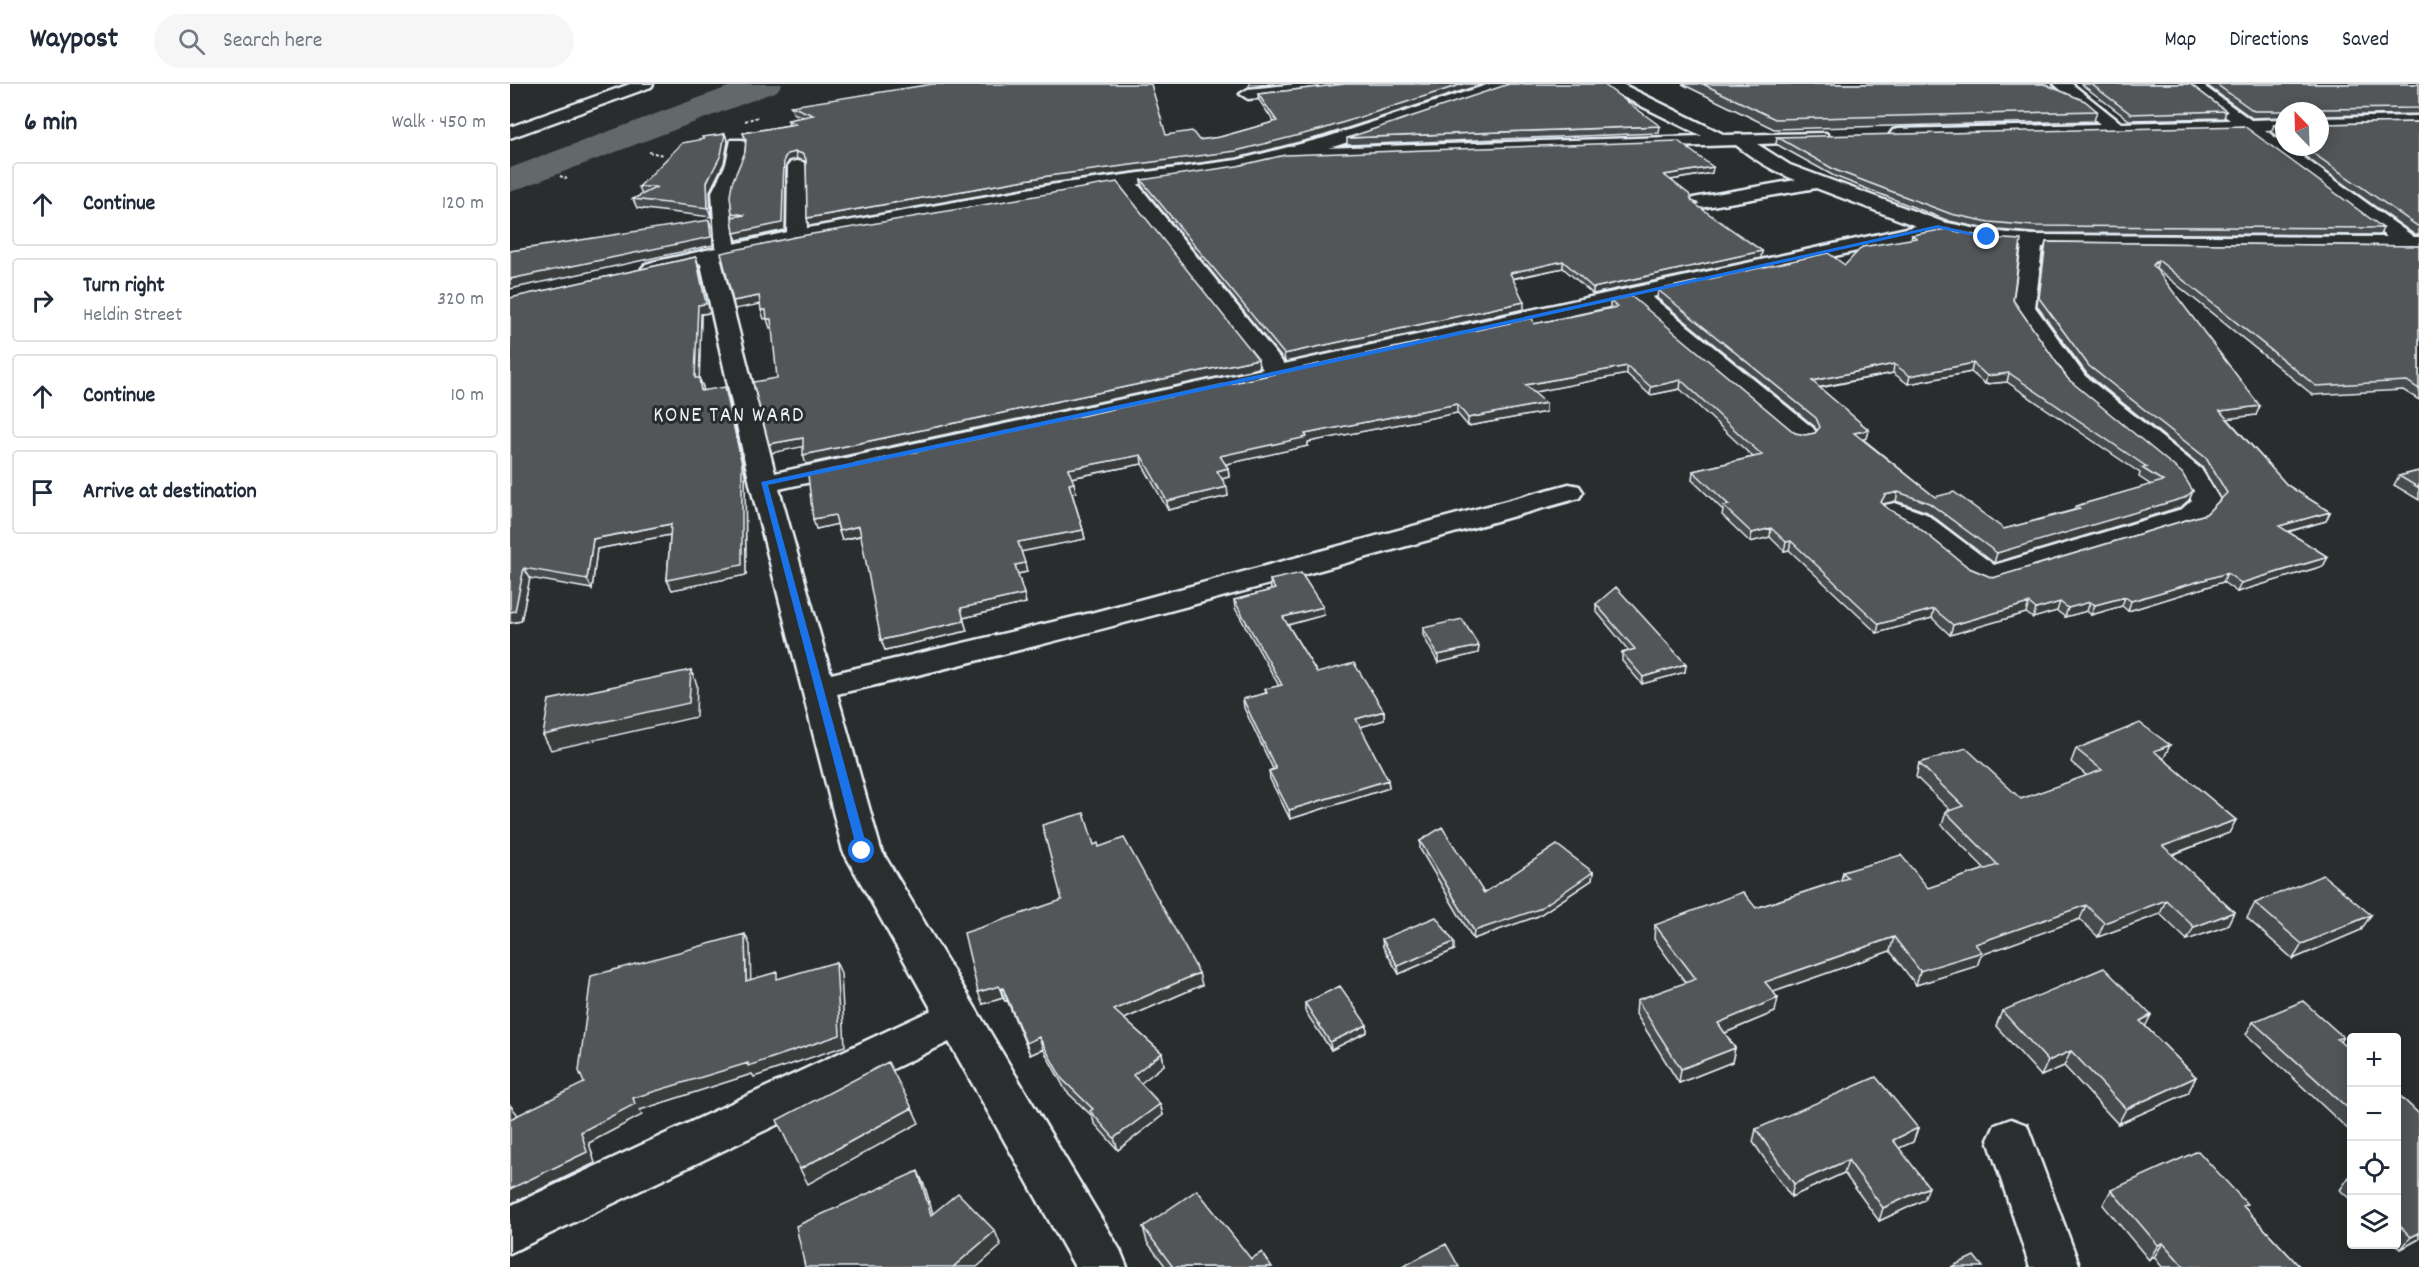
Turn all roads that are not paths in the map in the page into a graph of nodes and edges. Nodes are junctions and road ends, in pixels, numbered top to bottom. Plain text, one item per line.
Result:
1 (645, 84) edge
2 (1344, 84) edge
3 (1506, 84) edge
4 (1609, 84) edge
5 (2062, 84) edge
6 (2191, 84) edge
7 (1248, 94) dead end
8 (2419, 121) edge
9 (2329, 123) edge
10 (2275, 124) edge
11 (2245, 125) junction
12 (2117, 129) junction
13 (510, 133) edge
14 (1881, 135) edge
15 (1834, 136) edge
16 (1731, 139) junction
17 (737, 144) dead end
18 (1290, 154) junction
19 (797, 166) edge
20 (1125, 181) junction
21 (1817, 182) junction
22 (1700, 202) edge
23 (1938, 227) junction
24 (797, 236) junction
25 (2033, 241) junction
26 (2415, 246) edge
27 (717, 254) junction
28 (639, 270) edge
29 (1635, 294) junction
30 (1279, 373) junction
31 (1804, 434) edge
32 (764, 484) junction
33 (1569, 492) dead end
34 (1895, 511) edge
35 (820, 687) junction
36 (957, 1018) junction
37 (2011, 1140) dead end
38 (510, 1230) edge
39 (1102, 1267) edge
40 (2055, 1267) edge

1 - 13 street
2 - 7 street
3 - 18 street
4 - 16 street
5 - 12 street
6 - 11 street
8 - 9 street
10 - 11 street
11 - 12 street
11 - 26 street
12 - 14 street
15 - 16 street
16 - 18 street
16 - 21 street
17 - 27 street
18 - 20 street
19 - 24 street
20 - 24 street
20 - 30 street
21 - 22 street
21 - 23 street
23 - 25 street
23 - 29 street
24 - 27 street
25 - 26 street
25 - 34 street
27 - 28 street
27 - 32 street
29 - 30 street
29 - 31 street
30 - 32 street
32 - 35 street
33 - 35 street
35 - 36 street
36 - 38 street
36 - 39 street
37 - 40 street

